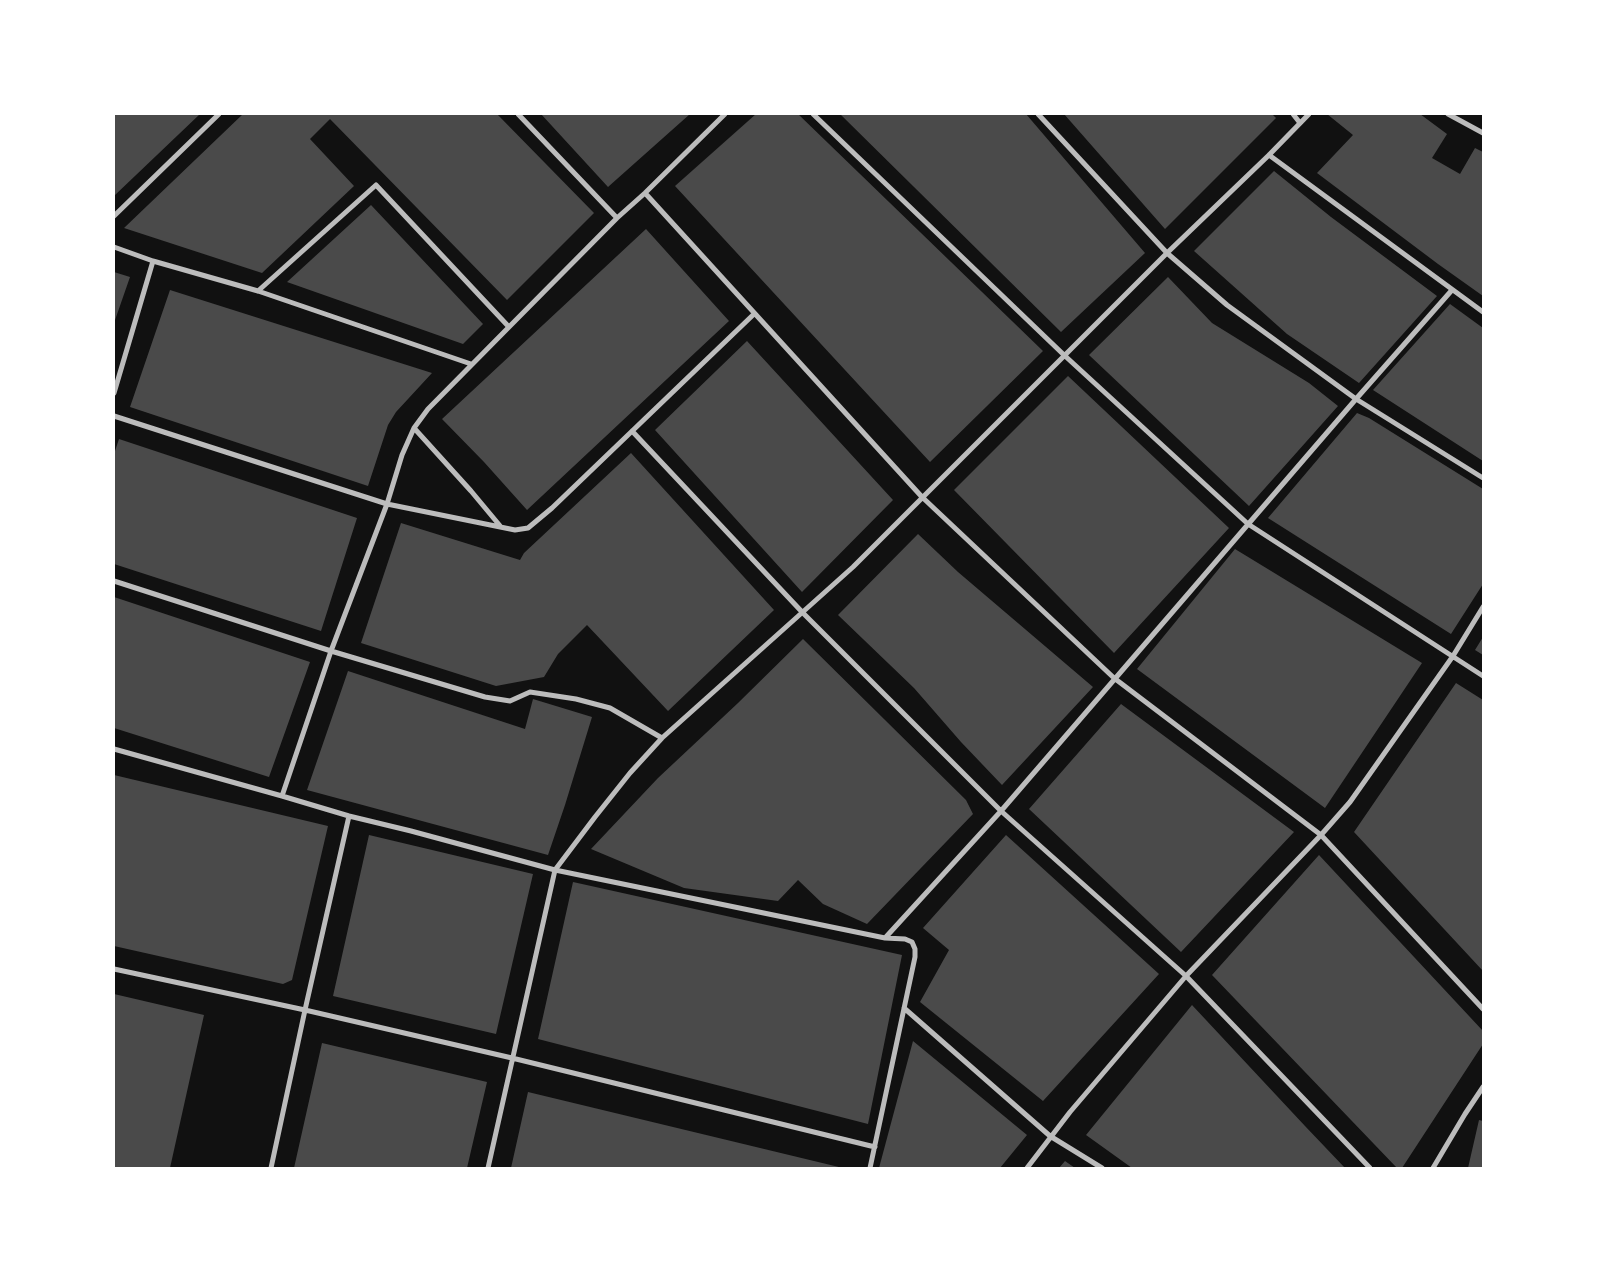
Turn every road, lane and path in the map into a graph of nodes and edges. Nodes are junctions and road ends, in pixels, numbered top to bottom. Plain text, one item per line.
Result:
1 (220, 114) edge
2 (518, 114) edge
3 (725, 114) edge
4 (813, 114) edge
5 (1038, 114) edge
6 (1293, 114) edge
7 (1309, 114) edge
8 (1448, 114) edge
9 (1300, 123) junction
10 (1483, 133) edge
11 (1269, 155) junction
12 (645, 193) junction
13 (114, 216) edge
14 (617, 218) junction
15 (114, 247) edge
16 (1167, 253) junction
17 (153, 261) junction
18 (1452, 290) junction
19 (258, 291) junction
20 (1483, 312) edge
21 (754, 314) junction
22 (508, 326) junction
23 (1064, 355) junction
24 (471, 364) junction
25 (114, 393) edge
26 (1356, 399) junction
27 (114, 416) edge
28 (414, 428) junction
29 (632, 431) junction
30 (1483, 478) edge
31 (922, 497) junction
32 (387, 504) junction
33 (1248, 524) junction
34 (502, 527) junction
35 (114, 581) edge
36 (1483, 607) edge
37 (803, 613) junction
38 (331, 651) junction
39 (1453, 656) junction
40 (1483, 676) edge
41 (1114, 678) junction
42 (662, 738) junction
43 (114, 749) edge
44 (282, 796) junction
45 (1001, 811) junction
46 (349, 816) junction
47 (1322, 835) junction
48 (556, 870) junction
49 (884, 938) junction
50 (114, 969) edge
51 (1186, 976) junction
52 (904, 1008) junction
53 (1483, 1009) edge
54 (305, 1010) junction
55 (512, 1058) junction
56 (1483, 1087) edge
57 (1050, 1136) junction
58 (875, 1147) junction
59 (271, 1168) edge
60 (488, 1168) edge
61 (870, 1168) edge
62 (1027, 1168) edge
63 (1102, 1168) edge
64 (1370, 1168) edge
65 (1433, 1168) edge

1 - 13 street
2 - 14 street
3 - 12 street
4 - 23 street
5 - 16 street
6 - 9 street
7 - 9 street
8 - 10 street
9 - 11 street
11 - 16 street
11 - 18 street
12 - 14 street
12 - 21 street
14 - 22 street
15 - 17 street
16 - 23 street
16 - 26 street
17 - 19 street
17 - 25 street
18 - 20 street
18 - 26 street
19 - 22 street
19 - 24 street
21 - 29 street
21 - 31 street
22 - 24 street
23 - 31 street
23 - 33 street
24 - 28 street
26 - 30 street
26 - 33 street
27 - 32 street
28 - 32 street
28 - 34 street
29 - 34 street
29 - 37 street
31 - 37 street
31 - 41 street
32 - 34 street
32 - 38 street
33 - 39 street
33 - 41 street
35 - 38 street
36 - 39 street
37 - 42 street
37 - 45 street
38 - 42 street
38 - 44 street
39 - 40 street
39 - 47 street
41 - 45 street
41 - 47 street
42 - 48 street
43 - 44 street
44 - 46 street
45 - 49 street
45 - 51 street
46 - 48 street
46 - 54 street
47 - 51 street
47 - 53 street
48 - 49 street
48 - 55 street
49 - 52 street
50 - 54 street
51 - 57 street
51 - 64 street
52 - 57 street
52 - 58 street
54 - 55 street
54 - 59 street
55 - 58 street
55 - 60 street
56 - 65 street
57 - 62 street
57 - 63 street
58 - 61 street

